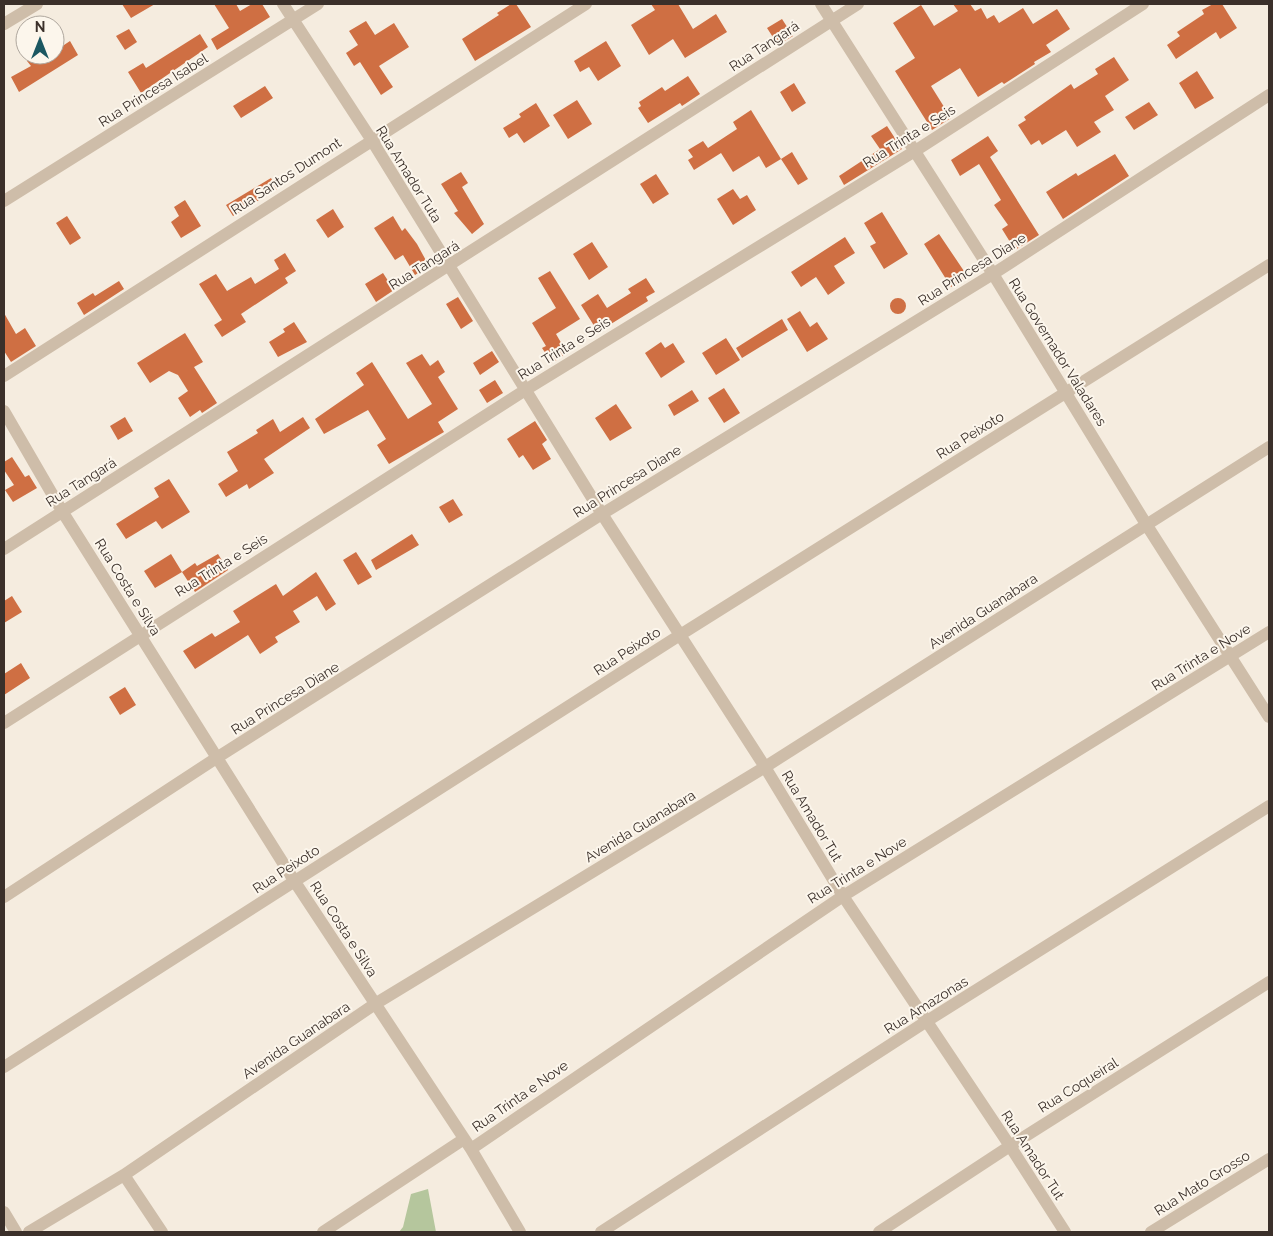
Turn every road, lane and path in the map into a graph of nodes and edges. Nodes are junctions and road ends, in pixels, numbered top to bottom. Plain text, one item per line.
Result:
1 (36, 4) edge
2 (283, 4) edge
3 (318, 4) edge
4 (586, 4) edge
5 (821, 4) edge
6 (858, 4) edge
7 (1142, 4) edge
8 (293, 20) junction
9 (831, 20) junction
10 (4, 24) edge
11 (1269, 95) edge
12 (371, 139) junction
13 (915, 151) junction
14 (4, 201) edge
15 (1269, 264) edge
16 (449, 267) junction
17 (992, 274) junction
18 (4, 376) edge
19 (527, 389) junction
20 (1066, 392) junction
21 (4, 411) edge
22 (1269, 447) edge
23 (62, 511) junction
24 (602, 514) junction
25 (1146, 524) junction
26 (4, 549) edge
27 (1269, 632) edge
28 (140, 634) junction
29 (680, 635) junction
30 (1230, 657) junction
31 (1269, 717) edge
32 (4, 723) edge
33 (218, 757) junction
34 (766, 768) junction
35 (1269, 806) edge
36 (295, 882) junction
37 (842, 896) junction
38 (4, 897) edge
39 (1269, 982) edge
40 (375, 1004) junction
41 (927, 1021) junction
42 (4, 1067) edge
43 (467, 1144) junction
44 (1010, 1146) junction
45 (1269, 1159) edge
46 (124, 1175) junction
47 (4, 1212) edge
48 (16, 1232) edge
49 (28, 1232) edge
50 (162, 1232) edge
51 (323, 1232) edge
52 (520, 1232) edge
53 (601, 1232) edge
54 (879, 1232) edge
55 (1065, 1232) edge
56 (1151, 1232) edge

1 - 10 street
2 - 8 street, Rua Amador Tuta
3 - 8 street, Rua Princesa Isabel
4 - 12 street, Rua Santos Dumont
5 - 9 street, Rua Governador Valadares
6 - 9 street, Rua Tangará
7 - 13 street, Rua Trinta e Seis
8 - 12 street, Rua Amador Tuta
8 - 14 street, Rua Princesa Isabel
9 - 13 street, Rua Governador Valadares
9 - 16 street, Rua Tangará
11 - 17 street, Rua Princesa Diane
12 - 16 street, Rua Amador Tuta
12 - 18 street, Rua Santos Dumont
13 - 17 street, Rua Governador Valadares
13 - 19 street, Rua Trinta e Seis
15 - 20 street, Rua Peixoto
16 - 19 street, Rua Amador Tuta
16 - 23 street, Rua Tangará
17 - 20 street, Rua Governador Valadares
17 - 24 street, Rua Princesa Diane
19 - 24 street, Rua Amador Tuta
19 - 28 street, Rua Trinta e Seis
20 - 25 street, Rua Governador Valadares
20 - 29 street, Rua Peixoto
21 - 23 street, Rua Costa e Silva
22 - 25 street, Avenida Guanabara
23 - 26 street, Rua Tangará
23 - 28 street, Rua Costa e Silva
24 - 29 street, Rua Amador Tut
24 - 33 street, Rua Princesa Diane
25 - 30 street, Rua Governador Valadares
25 - 34 street, Avenida Guanabara
27 - 30 street, Rua Trinta e Nove
28 - 32 street, Rua Trinta e Seis
28 - 33 street, Rua Costa e Silva
29 - 34 street, Rua Amador Tut
29 - 36 street, Rua Peixoto
30 - 31 street, Rua Governador Valadares
30 - 37 street, Rua Trinta e Nove
33 - 36 street, Rua Costa e Silva
33 - 38 street, Rua Princesa Diane
34 - 37 street, Rua Amador Tut
34 - 40 street, Avenida Guanabara
35 - 41 street, Rua Amazonas
36 - 40 street, Rua Costa e Silva
36 - 42 street, Rua Peixoto
37 - 41 street, Rua Amador Tut
37 - 43 street, Rua Trinta e Nove
39 - 44 street, Rua Coqueiral
40 - 43 street, Rua Costa e Silva
40 - 46 street, Avenida Guanabara
41 - 44 street, Rua Amador Tut
41 - 53 street, Rua Amazonas
43 - 51 street, Rua Trinta e Nove
43 - 52 street, Rua Costa e Silva
44 - 54 street, Rua Coqueiral
44 - 55 street, Rua Amador Tut
45 - 56 street, Rua Mato Grosso
46 - 49 street, Avenida Guanabara
46 - 50 street
47 - 48 street

